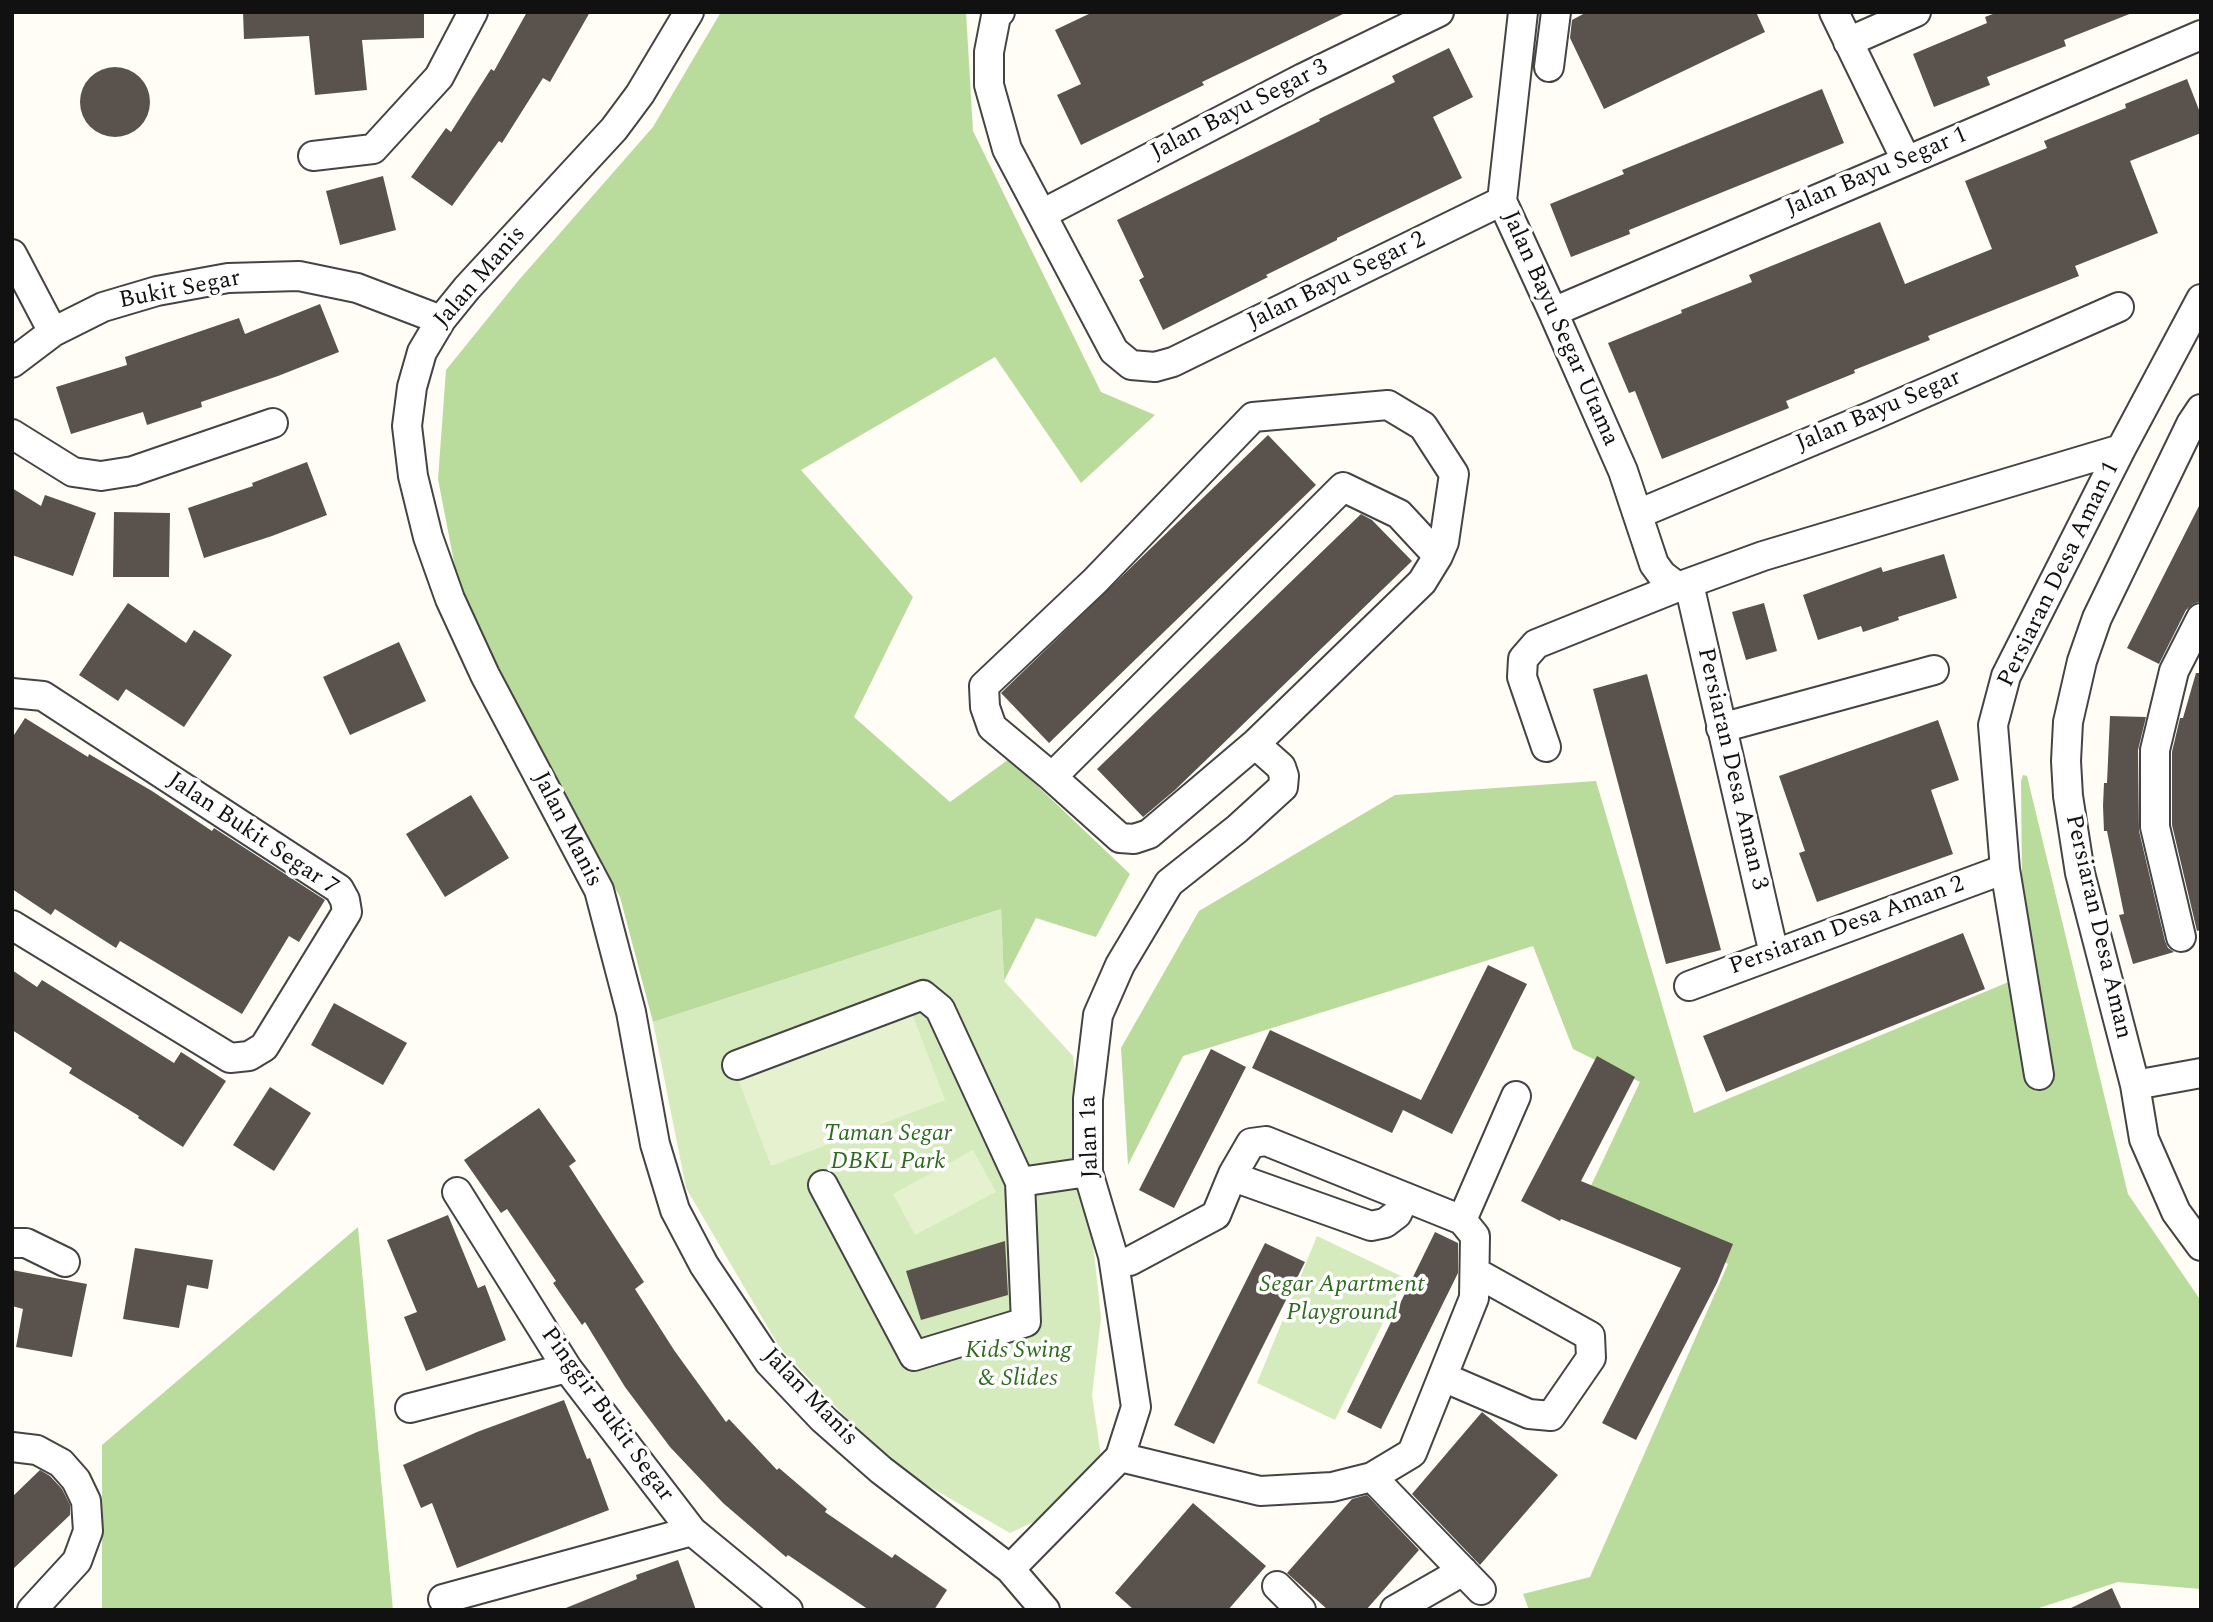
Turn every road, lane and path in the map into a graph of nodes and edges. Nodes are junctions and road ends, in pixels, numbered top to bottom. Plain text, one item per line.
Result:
1 (473, 12) edge
2 (689, 12) edge
3 (1000, 12) edge
4 (1439, 12) edge
5 (1523, 12) edge
6 (1556, 12) edge
7 (1834, 12) edge
8 (1916, 12) edge
9 (2201, 35) edge
10 (1849, 42) junction
11 (1549, 67) dead end
12 (313, 156) dead end
13 (1906, 160) junction
14 (1502, 201) junction
15 (1042, 214) junction
16 (12, 254) edge
17 (2201, 299) edge
18 (2119, 307) dead end
19 (1553, 312) junction
20 (441, 320) junction
21 (53, 332) junction
22 (12, 363) edge
23 (2201, 409) edge
24 (272, 423) dead end
25 (12, 434) edge
26 (2121, 449) junction
27 (1638, 514) junction
28 (1438, 556) junction
29 (1684, 585) junction
30 (2201, 618) edge
31 (1934, 670) dead end
32 (12, 692) edge
33 (1721, 728) junction
34 (1255, 744) junction
35 (1546, 747) dead end
36 (1052, 777) junction
37 (2005, 869) junction
38 (12, 925) edge
39 (2181, 937) dead end
40 (1774, 954) junction
41 (1689, 986) dead end
42 (737, 1065) dead end
43 (2201, 1073) edge
44 (2039, 1074) dead end
45 (2134, 1085) junction
46 (1516, 1096) dead end
47 (1088, 1171) junction
48 (1233, 1174) junction
49 (1020, 1182) junction
50 (823, 1185) dead end
51 (457, 1192) dead end
52 (1405, 1197) junction
53 (1462, 1220) junction
54 (12, 1243) edge
55 (2201, 1246) edge
56 (1130, 1261) dead end
57 (65, 1262) dead end
58 (1475, 1272) junction
59 (567, 1368) junction
60 (1443, 1377) junction
61 (410, 1408) dead end
62 (12, 1447) edge
63 (1120, 1457) junction
64 (1372, 1477) junction
65 (692, 1531) junction
66 (1010, 1569) junction
67 (1277, 1586) dead end
68 (443, 1599) dead end
69 (32, 1610) edge
70 (788, 1610) edge
71 (1045, 1610) edge
72 (1301, 1610) edge
73 (1395, 1610) edge

1 - 12 street
2 - 20 street, Jalan Manis
3 - 15 street
4 - 15 street, Jalan Bayu Segar 3
5 - 14 street, Jalan Bayu Segar Utama
6 - 11 street
7 - 10 street
8 - 10 street
9 - 13 street, Jalan Bayu Segar 1
10 - 13 street
13 - 19 street, Jalan Bayu Segar 1
14 - 15 street, Jalan Bayu Segar 2
14 - 19 street, Jalan Bayu Segar Utama
16 - 21 street
17 - 26 street, Persiaran Desa Aman 1
18 - 27 street, Jalan Bayu Segar
19 - 27 street, Jalan Bayu Segar Utama
20 - 21 street, Bukit Segar
20 - 66 street, Jalan Manis
21 - 22 street, Bukit Segar
23 - 45 street, Persiaran Desa Aman
24 - 25 street
26 - 29 street
26 - 37 street, Persiaran Desa Aman 1
27 - 29 street, Jalan Bayu Segar Utama
28 - 34 street
28 - 36 street
28 - 36 street
29 - 33 street, Persiaran Desa Aman 3
29 - 35 street
30 - 39 street
31 - 33 street
32 - 38 street, Jalan Bukit Segar 7
33 - 40 street, Persiaran Desa Aman 3
34 - 36 street
34 - 47 street, Jalan 1a
37 - 40 street, Persiaran Desa Aman 2
37 - 44 street, Persiaran Desa Aman 1
40 - 41 street, Persiaran Desa Aman 2
42 - 49 street
43 - 45 street
45 - 55 street, Persiaran Desa Aman
46 - 53 street
47 - 49 street
47 - 63 street, Jalan 1a
48 - 52 street
48 - 52 street
48 - 56 street
49 - 50 street
51 - 59 street, Pinggir Bukit Segar
52 - 53 street
53 - 58 street
54 - 57 street
58 - 60 street
58 - 60 street
59 - 61 street
59 - 65 street, Pinggir Bukit Segar
60 - 64 street
62 - 69 street
63 - 64 street
63 - 66 street, Jalan 1a
64 - 73 street
65 - 68 street
65 - 70 street, Pinggir Bukit Segar
66 - 71 street, Jalan Manis
67 - 72 street

